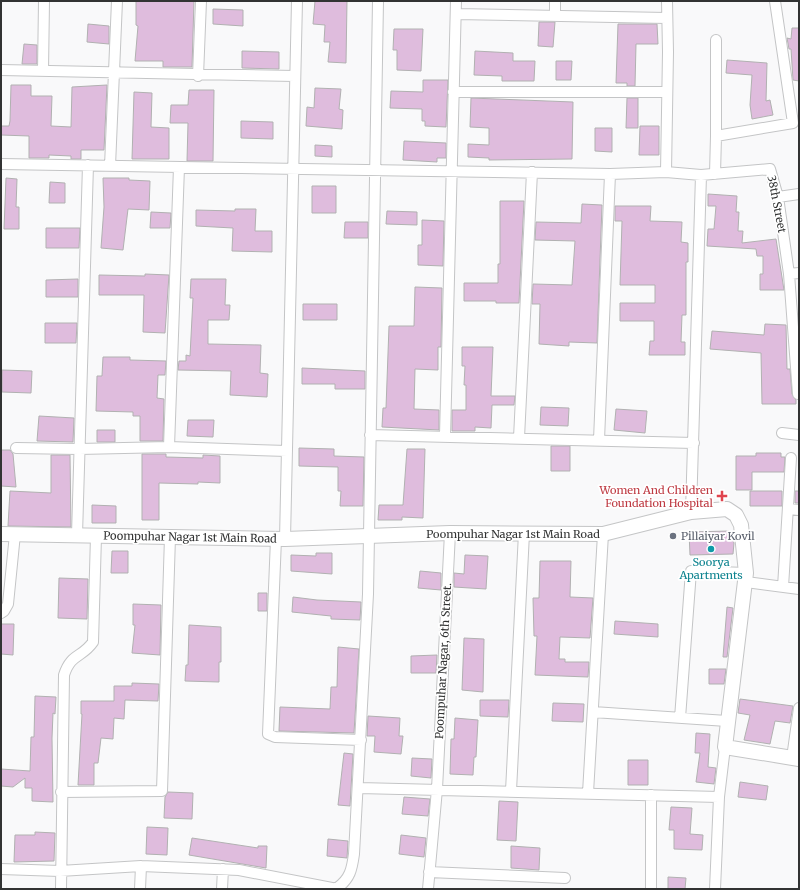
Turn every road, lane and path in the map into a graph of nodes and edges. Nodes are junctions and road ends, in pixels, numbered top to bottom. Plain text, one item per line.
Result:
1 (44, 1) edge
2 (117, 1) edge
3 (201, 1) edge
4 (297, 1) edge
5 (378, 1) edge
6 (456, 1) edge
7 (555, 1) edge
8 (667, 1) edge
9 (776, 1) edge
10 (456, 14) junction
11 (555, 16) junction
12 (667, 18) junction
13 (716, 40) dead end
14 (1, 70) edge
15 (43, 71) junction
16 (114, 72) junction
17 (198, 76) junction
18 (295, 76) junction
19 (453, 92) junction
20 (667, 92) junction
21 (796, 123) edge
22 (716, 136) junction
23 (1, 164) edge
24 (88, 165) junction
25 (110, 166) junction
26 (179, 167) junction
27 (293, 168) junction
28 (376, 170) junction
29 (451, 172) junction
30 (532, 172) junction
31 (666, 172) junction
32 (610, 174) junction
33 (716, 174) junction
34 (701, 175) junction
35 (799, 194) edge
36 (778, 197) junction
37 (794, 273) edge
38 (798, 394) edge
39 (782, 433) dead end
40 (370, 434) junction
41 (799, 435) edge
42 (445, 436) junction
43 (519, 438) junction
44 (599, 440) junction
45 (694, 443) junction
46 (169, 447) junction
47 (16, 448) dead end
48 (79, 449) junction
49 (287, 451) junction
50 (791, 458) dead end
51 (788, 510) junction
52 (799, 510) edge
53 (691, 512) junction
54 (524, 532) junction
55 (450, 533) junction
56 (8, 534) edge
57 (603, 534) junction
58 (77, 535) junction
59 (96, 536) junction
60 (170, 537) junction
61 (368, 537) junction
62 (280, 539) junction
63 (746, 577) junction
64 (783, 587) junction
65 (799, 589) edge
66 (1, 613) edge
67 (799, 708) edge
68 (593, 712) junction
69 (680, 718) junction
70 (728, 721) junction
71 (361, 740) junction
72 (725, 747) junction
73 (796, 758) edge
74 (359, 788) junction
75 (437, 790) junction
76 (511, 791) junction
77 (61, 792) junction
78 (588, 793) junction
79 (651, 795) junction
80 (719, 797) junction
81 (141, 866) junction
82 (1, 869) edge
83 (223, 869) junction
84 (60, 871) junction
85 (429, 872) junction
86 (566, 878) dead end
87 (337, 888) edge
88 (61, 889) edge
89 (140, 889) edge
90 (222, 889) edge
91 (428, 889) edge
92 (651, 889) edge
93 (715, 889) edge

1 - 15 street
2 - 16 street
3 - 17 street
4 - 18 street
5 - 28 street
6 - 10 street
7 - 11 street
8 - 12 street
9 - 21 street
10 - 11 street
10 - 19 street
11 - 12 street
12 - 20 street
13 - 22 street
14 - 15 street
15 - 16 street
16 - 17 street
16 - 25 street
17 - 18 street
18 - 27 street
19 - 20 street
19 - 29 street
20 - 31 street
21 - 22 street
22 - 33 street
23 - 24 street, 38th Street
24 - 25 street, 38th Street
24 - 48 street
25 - 26 street, 38th Street
26 - 27 street, 38th Street
26 - 46 street
27 - 28 street, 38th Street
27 - 49 street
28 - 29 street, 38th Street
28 - 40 street
29 - 30 street, 38th Street
29 - 42 street
30 - 32 street, 38th Street
30 - 43 street
31 - 32 street, 38th Street
31 - 34 street, 38th Street
32 - 44 street
33 - 34 street, 38th Street
33 - 36 street, 38th Street
34 - 45 street
35 - 36 street
36 - 37 street, 38th Street
37 - 38 street, 38th Street
39 - 41 street
40 - 42 street
40 - 61 street
42 - 43 street
43 - 44 street
44 - 45 street
45 - 53 street
46 - 48 street
46 - 49 street
47 - 48 street
48 - 58 street
49 - 62 street
50 - 51 street
51 - 52 street
51 - 64 street
53 - 57 main road, Poompuhar Nagar 1st Main Road
53 - 63 main road, Poompuhar Nagar 1st Main Road
54 - 55 main road, Poompuhar Nagar 1st Main Road
54 - 57 main road, Poompuhar Nagar 1st Main Road
54 - 76 street
55 - 61 main road, Poompuhar Nagar 1st Main Road
55 - 75 street, Poompuhar Nagar, 6th Street.
56 - 58 main road, Poompuhar Nagar 1st Main Road
56 - 66 street
57 - 68 street
58 - 59 main road, Poompuhar Nagar 1st Main Road
59 - 60 main road, Poompuhar Nagar 1st Main Road
59 - 77 street
60 - 62 main road, Poompuhar Nagar 1st Main Road
60 - 77 street
61 - 62 main road, Poompuhar Nagar 1st Main Road
61 - 71 street
62 - 71 street
63 - 64 street
63 - 69 street
63 - 70 main road, Poompuhar Nagar 1st Main Road
64 - 65 street
67 - 73 street
68 - 69 street
68 - 78 street
69 - 70 street
70 - 72 main road, Poompuhar Nagar 1st Main Road
71 - 74 street
72 - 73 main road
72 - 80 street
74 - 75 street
74 - 87 street
75 - 76 street
75 - 85 street, Poompuhar Nagar, 6th Street.
76 - 78 street
77 - 84 street
78 - 79 street
79 - 80 street
79 - 92 street
80 - 93 street
81 - 83 street
81 - 84 street
81 - 89 street
82 - 84 street
83 - 87 street
83 - 90 street
84 - 88 street
85 - 86 street
85 - 91 street, Poompuhar Nagar, 6th Street.

